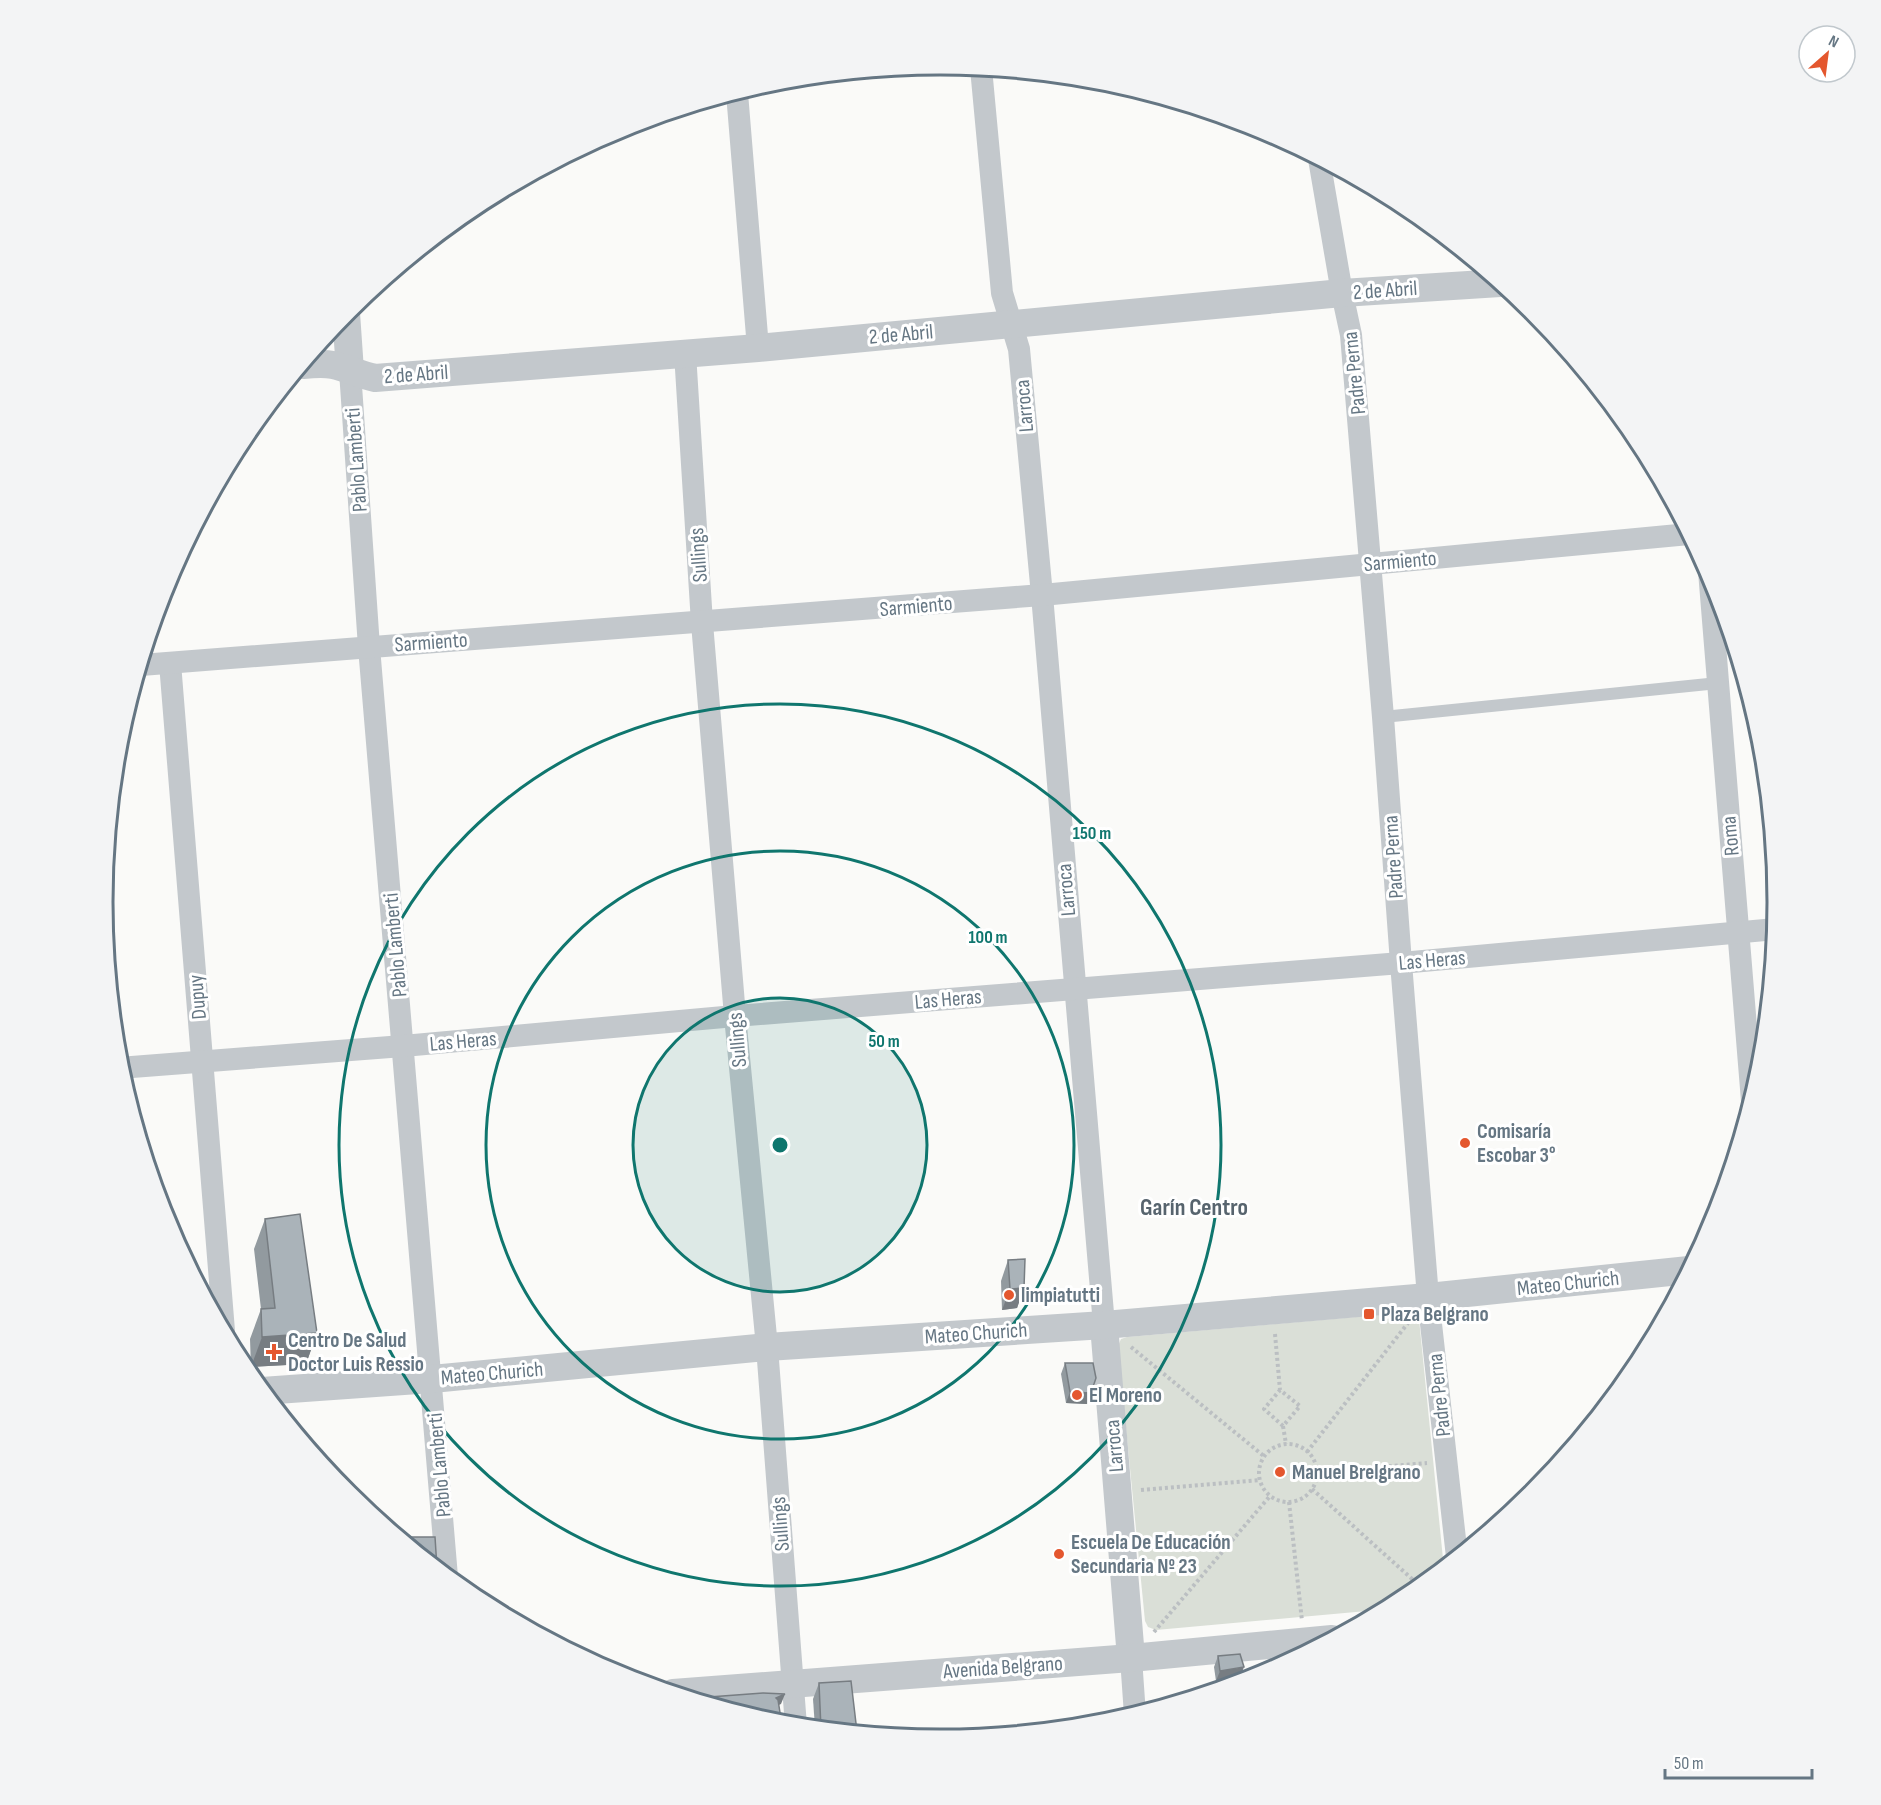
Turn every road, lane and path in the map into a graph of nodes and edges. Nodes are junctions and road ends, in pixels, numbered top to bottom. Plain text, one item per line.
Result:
1 (982, 77) edge
2 (738, 100) edge
3 (1321, 168) edge
4 (1490, 284) edge
5 (1342, 293) junction
6 (1010, 324) junction
7 (347, 326) edge
8 (758, 348) junction
9 (685, 353) junction
10 (312, 364) edge
11 (350, 371) junction
12 (1682, 535) edge
13 (1370, 564) junction
14 (1042, 595) junction
15 (1712, 604) edge
16 (702, 623) junction
17 (369, 647) junction
18 (170, 663) junction
19 (148, 664) edge
20 (1718, 683) junction
21 (1383, 717) junction
22 (1767, 930) edge
23 (1738, 932) junction
24 (1401, 963) junction
25 (1075, 989) junction
26 (735, 1016) junction
27 (403, 1046) junction
28 (202, 1060) junction
29 (130, 1067) edge
30 (1750, 1074) edge
31 (1681, 1271) edge
32 (1428, 1297) junction
33 (1273, 1310) junction
34 (223, 1313) edge
35 (1104, 1324) junction
36 (767, 1347) junction
37 (432, 1378) junction
38 (273, 1390) edge
39 (1280, 1390) junction
40 (1283, 1426) junction
41 (1286, 1444) junction
42 (1307, 1452) junction
43 (1265, 1457) junction
44 (1446, 1461) junction
45 (1317, 1472) junction
46 (1260, 1480) junction
47 (1312, 1489) junction
48 (1118, 1492) junction
49 (1270, 1496) junction
50 (1289, 1502) junction
51 (1456, 1549) edge
52 (446, 1566) edge
53 (1414, 1581) edge
54 (1315, 1640) edge
55 (1304, 1641) junction
56 (1131, 1658) junction
57 (792, 1683) junction
58 (692, 1691) edge
59 (1134, 1707) edge
60 (795, 1717) edge

1 - 6 street, Larroca
2 - 8 street
3 - 5 street, Padre Perna
4 - 5 street, 2 de Abril
5 - 6 street, 2 de Abril
5 - 13 street, Padre Perna
6 - 8 street, 2 de Abril
6 - 14 street, Larroca
7 - 11 street, Pablo Lamberti
8 - 9 street, 2 de Abril
9 - 11 street, 2 de Abril
9 - 16 street, Sullings
10 - 11 street, 2 de Abril
11 - 17 street, Pablo Lamberti
12 - 13 street, Sarmiento
13 - 14 street, Sarmiento
13 - 21 street, Padre Perna
14 - 16 street, Sarmiento
14 - 25 street, Larroca
15 - 20 street, Roma
16 - 17 street, Sarmiento
16 - 26 street, Sullings
17 - 18 street, Sarmiento
17 - 27 street, Pablo Lamberti
18 - 19 street, Sarmiento
18 - 28 street, Dupuy
20 - 21 lane
20 - 23 street, Roma
21 - 24 street, Padre Perna
22 - 23 street, Las Heras
23 - 24 street, Las Heras
23 - 30 street, Roma
24 - 25 street, Las Heras
24 - 32 street, Padre Perna
25 - 26 street, Las Heras
25 - 35 street, Larroca
26 - 27 street, Las Heras
26 - 36 street, Sullings
27 - 28 street, Las Heras
27 - 37 street, Pablo Lamberti
28 - 29 street, Las Heras
28 - 34 street, Dupuy
31 - 32 street, Mateo Churich
32 - 33 street, Mateo Churich
32 - 42 path
32 - 44 street, Padre Perna
33 - 35 street, Mateo Churich
33 - 39 path
35 - 36 street, Mateo Churich
35 - 43 path
35 - 48 street, Larroca
36 - 37 street, Mateo Churich
36 - 57 street, Sullings
37 - 38 street, Mateo Churich
37 - 52 street, Pablo Lamberti
39 - 40 path
39 - 40 path
40 - 41 path
41 - 42 path
41 - 43 path
42 - 45 path
43 - 46 path
44 - 45 path
44 - 51 street, Padre Perna
45 - 47 path
46 - 48 path
46 - 49 path
47 - 50 path
47 - 53 path
48 - 56 street, Larroca
49 - 50 path
49 - 56 path
50 - 55 path
54 - 55 street, Avenida Belgrano
55 - 56 street, Avenida Belgrano
56 - 57 street, Avenida Belgrano
56 - 59 street, Larroca
57 - 58 street, Avenida Belgrano
57 - 60 street, Sullings

